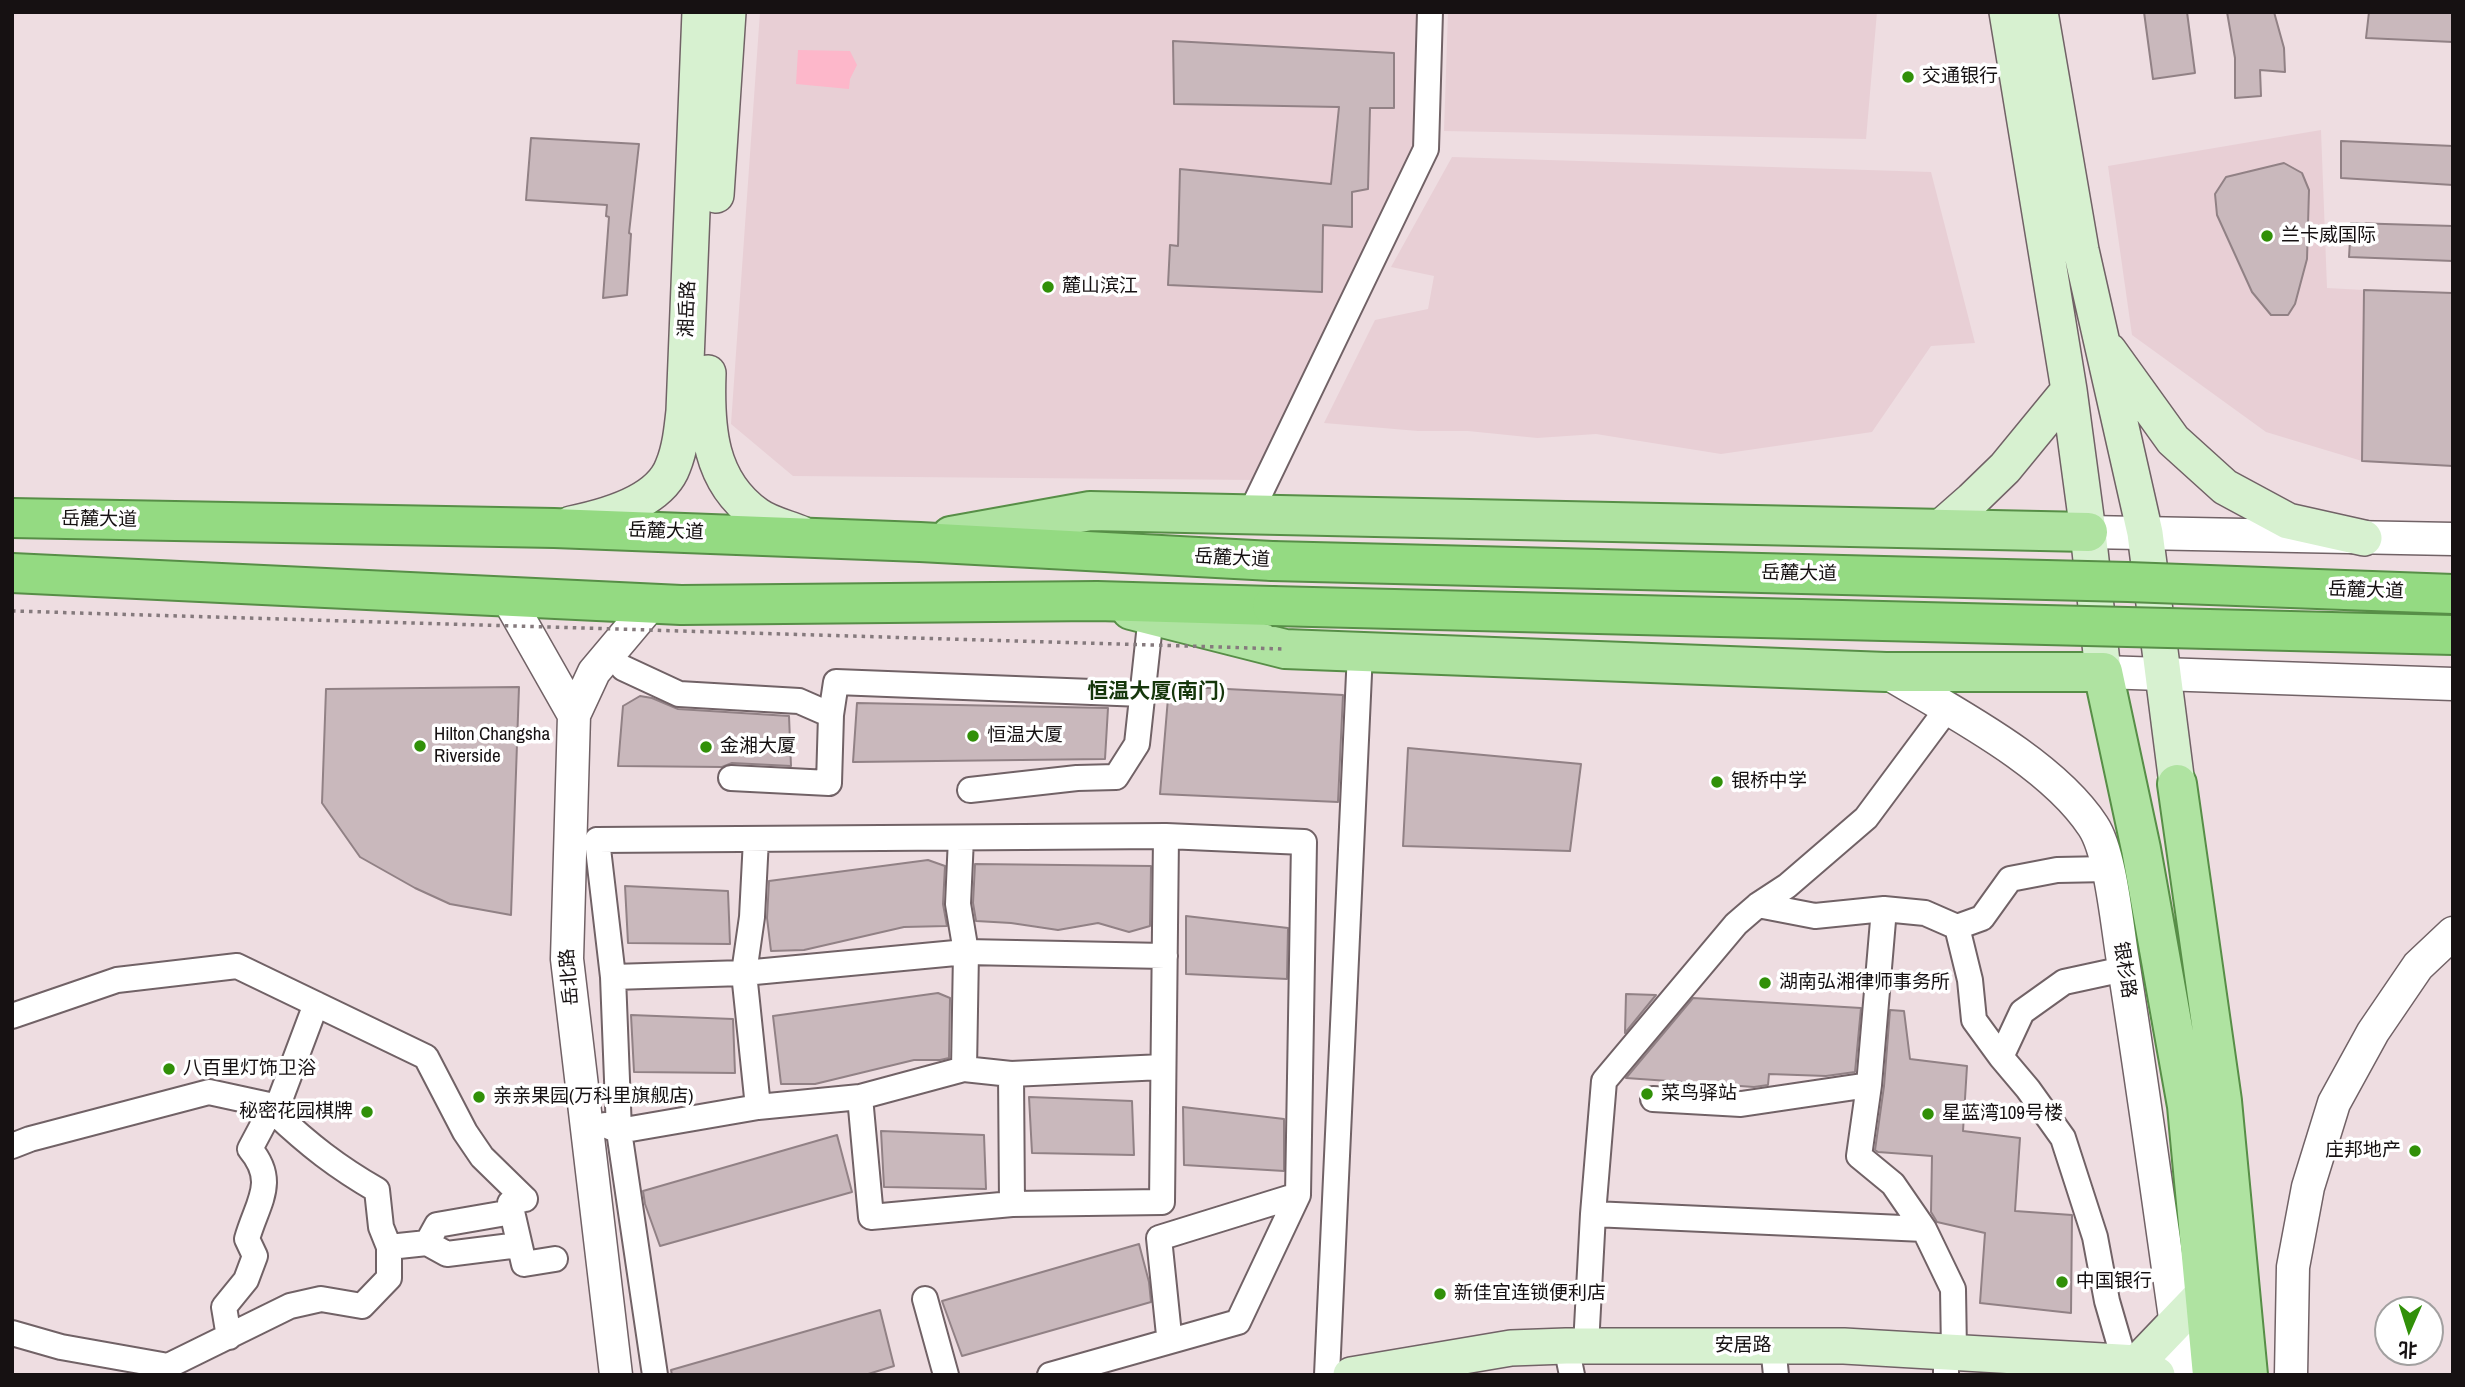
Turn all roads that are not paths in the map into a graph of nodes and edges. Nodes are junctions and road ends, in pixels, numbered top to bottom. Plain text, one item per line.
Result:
1 (700, 12) edge
2 (728, 12) edge
3 (1430, 12) edge
4 (2007, 12) edge
5 (2040, 12) edge
6 (2101, 339) junction
7 (2068, 390) junction
8 (1250, 514) junction
9 (12, 518) edge
10 (554, 528) junction
11 (1939, 529) junction
12 (2088, 533) junction
13 (2145, 533) junction
14 (812, 538) junction
15 (2364, 538) junction
16 (2453, 539) edge
17 (920, 542) junction
18 (23, 575) edge
19 (2453, 594) edge
20 (507, 597) junction
21 (1097, 601) junction
22 (652, 603) junction
23 (1151, 615) junction
24 (2453, 635) edge
25 (1360, 652) junction
26 (623, 668) dead end
27 (1886, 672) junction
28 (2103, 672) junction
29 (2164, 674) junction
30 (2453, 684) edge
31 (1143, 694) junction
32 (1947, 709) junction
33 (574, 715) junction
34 (831, 715) junction
35 (731, 778) dead end
36 (2177, 784) joint
37 (970, 790) dead end
38 (1166, 836) junction
39 (961, 838) junction
40 (756, 839) junction
41 (2108, 869) junction
42 (1758, 905) junction
43 (1884, 909) junction
44 (1957, 927) junction
45 (2453, 933) edge
46 (966, 952) junction
47 (1165, 956) junction
48 (2124, 969) junction
49 (744, 973) junction
50 (613, 977) junction
51 (316, 1004) junction
52 (12, 1016) edge
53 (2001, 1057) junction
54 (1163, 1067) junction
55 (964, 1069) junction
56 (1011, 1074) junction
57 (1868, 1085) junction
58 (860, 1097) junction
59 (1653, 1099) dead end
60 (278, 1107) junction
61 (758, 1107) junction
62 (586, 1118) junction
63 (619, 1131) junction
64 (12, 1146) edge
65 (1298, 1195) junction
66 (1012, 1203) junction
67 (512, 1212) junction
68 (1593, 1214) junction
69 (1924, 1229) junction
70 (427, 1243) junction
71 (519, 1245) junction
72 (389, 1247) junction
73 (555, 1259) dead end
74 (2205, 1292) junction
75 (925, 1299) dead end
76 (2176, 1324) junction
77 (12, 1333) edge
78 (1168, 1335) dead end
79 (229, 1337) junction
80 (1574, 1355) edge
81 (1774, 1360) edge
82 (1949, 1360) edge
83 (2140, 1367) edge
84 (616, 1375) edge
85 (655, 1375) edge
86 (946, 1375) edge
87 (1050, 1375) edge
88 (1327, 1375) edge
89 (1351, 1375) edge
90 (2180, 1375) edge
91 (2212, 1375) edge
92 (2248, 1375) edge
93 (2291, 1375) edge

1 - 10 main road, 湘岳路
2 - 14 main road, 湘岳路
3 - 8 street
4 - 7 main road
5 - 6 main road
6 - 13 main road
6 - 15 main road
7 - 11 main road
7 - 12 main road
8 - 11 main road
8 - 17 main road
9 - 10 highway, 岳麓大道
10 - 14 highway, 岳麓大道
11 - 12 main road
12 - 13 street
12 - 28 main road
13 - 15 street
13 - 29 main road
14 - 17 highway, 岳麓大道
15 - 16 street
17 - 19 highway, 岳麓大道, bridge
18 - 20 highway
20 - 22 highway
20 - 33 street
21 - 22 highway
21 - 23 main road
21 - 24 highway, bridge
22 - 33 street, 岳北路
23 - 25 main road
23 - 31 street
25 - 27 main road
25 - 88 street
26 - 34 street
27 - 28 main road
27 - 32 street, 银杉路
28 - 29 street
28 - 74 main road, 银杉路
29 - 30 street
29 - 36 main road
31 - 34 street
31 - 37 street
32 - 41 street, 银杉路
32 - 42 street
33 - 62 street, 岳北路
34 - 35 street
36 - 92 main road
38 - 39 street
38 - 47 street
38 - 65 street
39 - 40 street
39 - 46 street
40 - 49 street
40 - 50 street
41 - 44 street
41 - 48 street, 银杉路
42 - 43 street
42 - 68 street
43 - 44 street
43 - 57 street
44 - 53 street
45 - 93 street
46 - 47 street
46 - 49 street
46 - 55 street
47 - 54 street
48 - 53 street
48 - 76 street, 银杉路
49 - 50 street
49 - 61 street
50 - 63 street
51 - 52 street
51 - 60 street
51 - 67 street
53 - 83 street
54 - 56 street
54 - 66 street
55 - 56 street
55 - 58 street
56 - 66 street
57 - 59 street
57 - 69 street
58 - 61 street
58 - 66 street
60 - 64 street
60 - 72 street
60 - 79 street
61 - 63 street
62 - 63 street
62 - 84 street, 岳北路
63 - 85 street
65 - 78 street
65 - 87 street
67 - 70 street
67 - 71 street
68 - 69 street
68 - 80 street
69 - 82 street
70 - 71 street
70 - 72 street
71 - 73 street
72 - 79 street
74 - 76 main road
74 - 91 main road, 银杉路
75 - 86 street
76 - 83 main road
76 - 90 street, 银杉路
77 - 79 street
80 - 81 main road, 安居路
80 - 89 main road, 安居路
81 - 82 main road, 安居路
82 - 83 main road, 安居路

